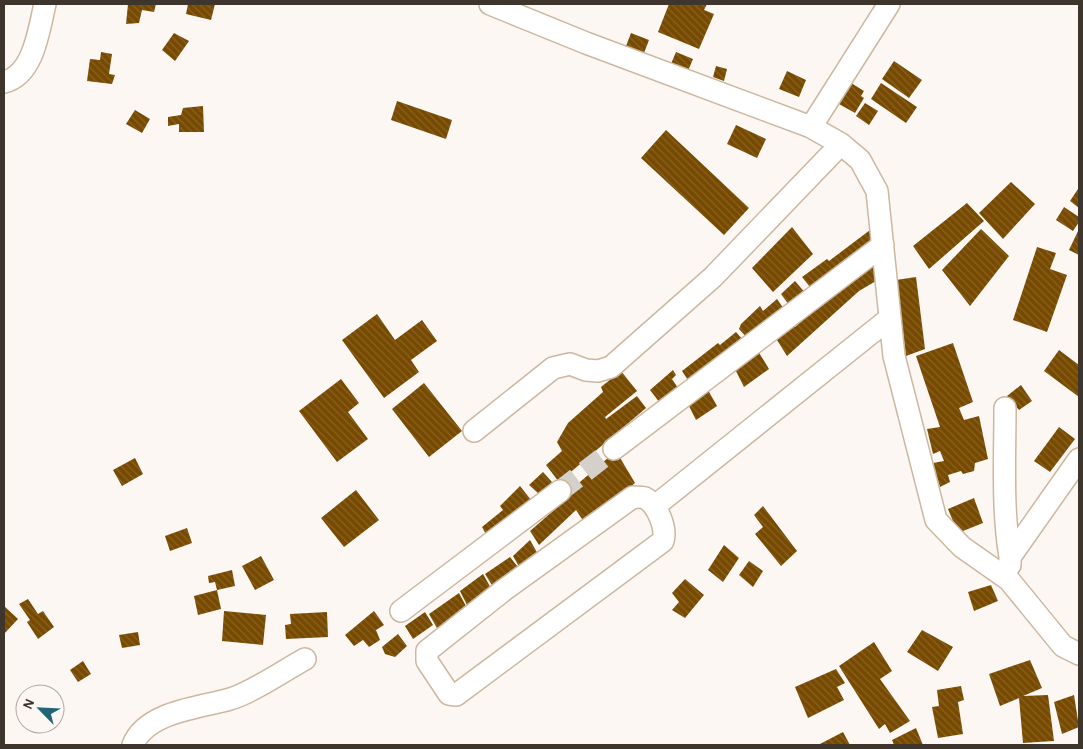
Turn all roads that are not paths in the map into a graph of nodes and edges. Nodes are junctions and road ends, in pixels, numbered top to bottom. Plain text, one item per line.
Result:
1 (45, 4) edge
2 (490, 4) edge
3 (889, 4) edge
4 (4, 82) edge
5 (811, 127) junction
6 (841, 144) junction
7 (883, 245) junction
8 (890, 318) junction
9 (1005, 408) dead end
10 (474, 431) dead end
11 (614, 449) tunnel mouth
12 (1079, 459) edge
13 (560, 491) tunnel mouth
14 (655, 506) junction
15 (1010, 557) junction
16 (1009, 580) junction
17 (401, 611) dead end
18 (1079, 654) edge
19 (305, 659) dead end
20 (133, 745) edge

1 - 4 street
2 - 5 street
3 - 5 street
5 - 6 street
6 - 7 street
6 - 10 street
7 - 8 street
7 - 11 street
8 - 14 street
8 - 16 street
9 - 15 street
12 - 15 street
13 - 17 street
14 - 14 street
15 - 16 street
16 - 18 street
19 - 20 street

